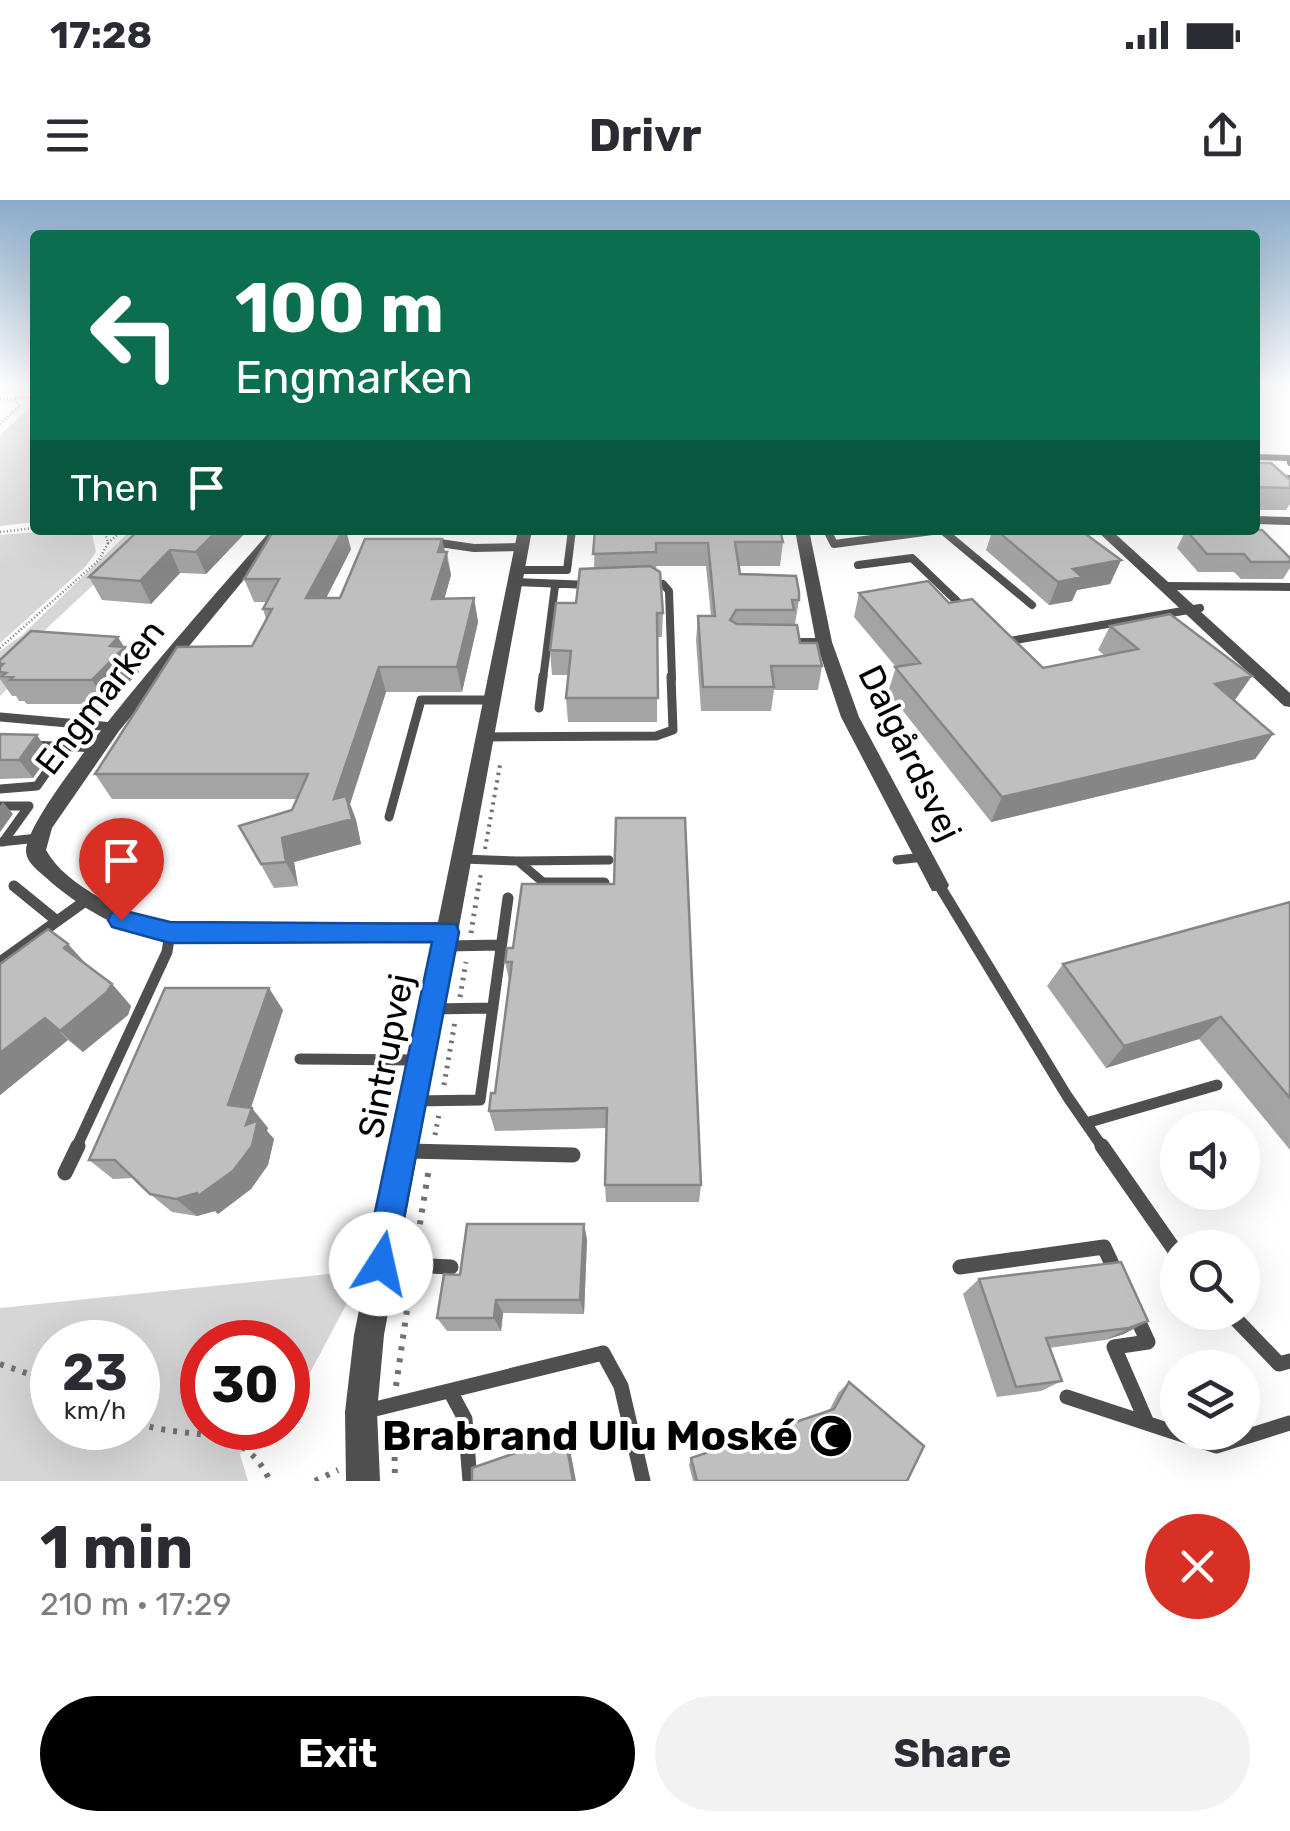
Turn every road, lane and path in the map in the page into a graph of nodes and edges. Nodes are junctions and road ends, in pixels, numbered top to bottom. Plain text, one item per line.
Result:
1 (1260, 457) edge
2 (1290, 463) edge
3 (1260, 477) edge
4 (1290, 478) edge
5 (1260, 520) edge
6 (1290, 521) edge
7 (30, 529) edge
8 (0, 532) edge
9 (106, 535) edge
10 (118, 535) edge
11 (274, 535) edge
12 (571, 535) edge
13 (802, 535) edge
14 (830, 535) edge
15 (903, 535) edge
16 (947, 535) edge
17 (1110, 535) edge
18 (1120, 535) edge
19 (426, 541) edge
20 (108, 543) junction
21 (520, 557) edge
22 (858, 565) dead end
23 (632, 582) edge
24 (594, 584) edge
25 (556, 586) junction
26 (1170, 586) junction
27 (1290, 586) edge
28 (1032, 605) dead end
29 (1195, 609) junction
30 (974, 618) edge
31 (770, 642) edge
32 (824, 642) junction
33 (1000, 643) edge
34 (0, 648) edge
35 (1290, 690) edge
36 (493, 700) junction
37 (1290, 702) edge
38 (539, 708) dead end
39 (0, 717) edge
40 (113, 728) junction
41 (486, 737) junction
42 (16, 744) edge
43 (65, 746) junction
44 (98, 748) junction
45 (0, 789) edge
46 (0, 806) edge
47 (389, 817) dead end
48 (38, 838) junction
49 (2, 842) edge
50 (924, 857) junction
51 (461, 859) junction
52 (609, 860) dead end
53 (897, 860) dead end
54 (518, 861) junction
55 (604, 883) edge
56 (14, 886) dead end
57 (939, 886) joint
58 (88, 898) junction
59 (508, 898) dead end
60 (57, 920) junction
61 (170, 932) junction
62 (445, 939) junction
63 (502, 946) junction
64 (0, 962) edge
65 (493, 1008) junction
66 (432, 1009) junction
67 (300, 1059) dead end
68 (421, 1060) junction
69 (1218, 1085) dead end
70 (413, 1101) junction
71 (1086, 1123) junction
72 (403, 1151) junction
73 (573, 1156) dead end
74 (65, 1173) dead end
75 (1161, 1230) edge
76 (381, 1264) junction
77 (450, 1267) dead end
78 (960, 1268) dead end
79 (1246, 1330) edge
80 (1290, 1361) edge
81 (0, 1364) edge
82 (30, 1374) edge
83 (451, 1393) junction
84 (1067, 1397) dead end
85 (361, 1412) junction
86 (1147, 1423) junction
87 (1290, 1423) edge
88 (160, 1431) edge
89 (270, 1481) edge
90 (363, 1481) edge
91 (470, 1481) edge
92 (643, 1481) edge

1 - 2 lane
3 - 4 lane
5 - 6 lane
7 - 8 path
9 - 20 path
10 - 20 path
11 - 40 street, Engmarken
12 - 21 lane
13 - 32 street, Dalgårdsvej
14 - 15 lane
16 - 28 lane
17 - 26 street
18 - 26 street
19 - 21 lane
20 - 34 path
21 - 25 lane
21 - 36 street, Sintrupvej
22 - 30 lane
23 - 41 lane
24 - 25 lane
25 - 38 lane
26 - 27 lane
26 - 29 street
29 - 33 lane
29 - 35 street
29 - 37 street
31 - 32 lane
32 - 50 street, Dalgårdsvej
36 - 41 street, Sintrupvej
36 - 47 lane
39 - 40 lane
40 - 44 street, Engmarken
41 - 51 street, Sintrupvej
42 - 43 lane
43 - 44 lane
43 - 45 lane
44 - 48 street, Engmarken
46 - 49 lane
48 - 49 lane
48 - 58 street
50 - 53 lane
50 - 57 street, Dalgårdsvej
51 - 54 lane
51 - 62 street, Sintrupvej
52 - 54 lane
54 - 55 lane
56 - 60 lane
57 - 71 lane
58 - 60 lane
58 - 61 street
59 - 63 lane
60 - 64 lane
61 - 62 street
61 - 74 lane
62 - 63 lane
62 - 66 street, Sintrupvej
63 - 65 lane
65 - 66 lane
65 - 70 lane
66 - 68 street, Sintrupvej
67 - 68 lane
68 - 70 street, Sintrupvej
69 - 71 lane
70 - 72 street, Sintrupvej
71 - 75 lane
72 - 73 lane
72 - 76 street, Sintrupvej
76 - 77 lane
76 - 85 street, Sintrupvej
78 - 86 lane
79 - 80 lane
81 - 82 path
83 - 85 lane
83 - 91 lane
83 - 92 lane
84 - 86 lane
85 - 90 street, Sintrupvej
86 - 87 lane
88 - 89 path

